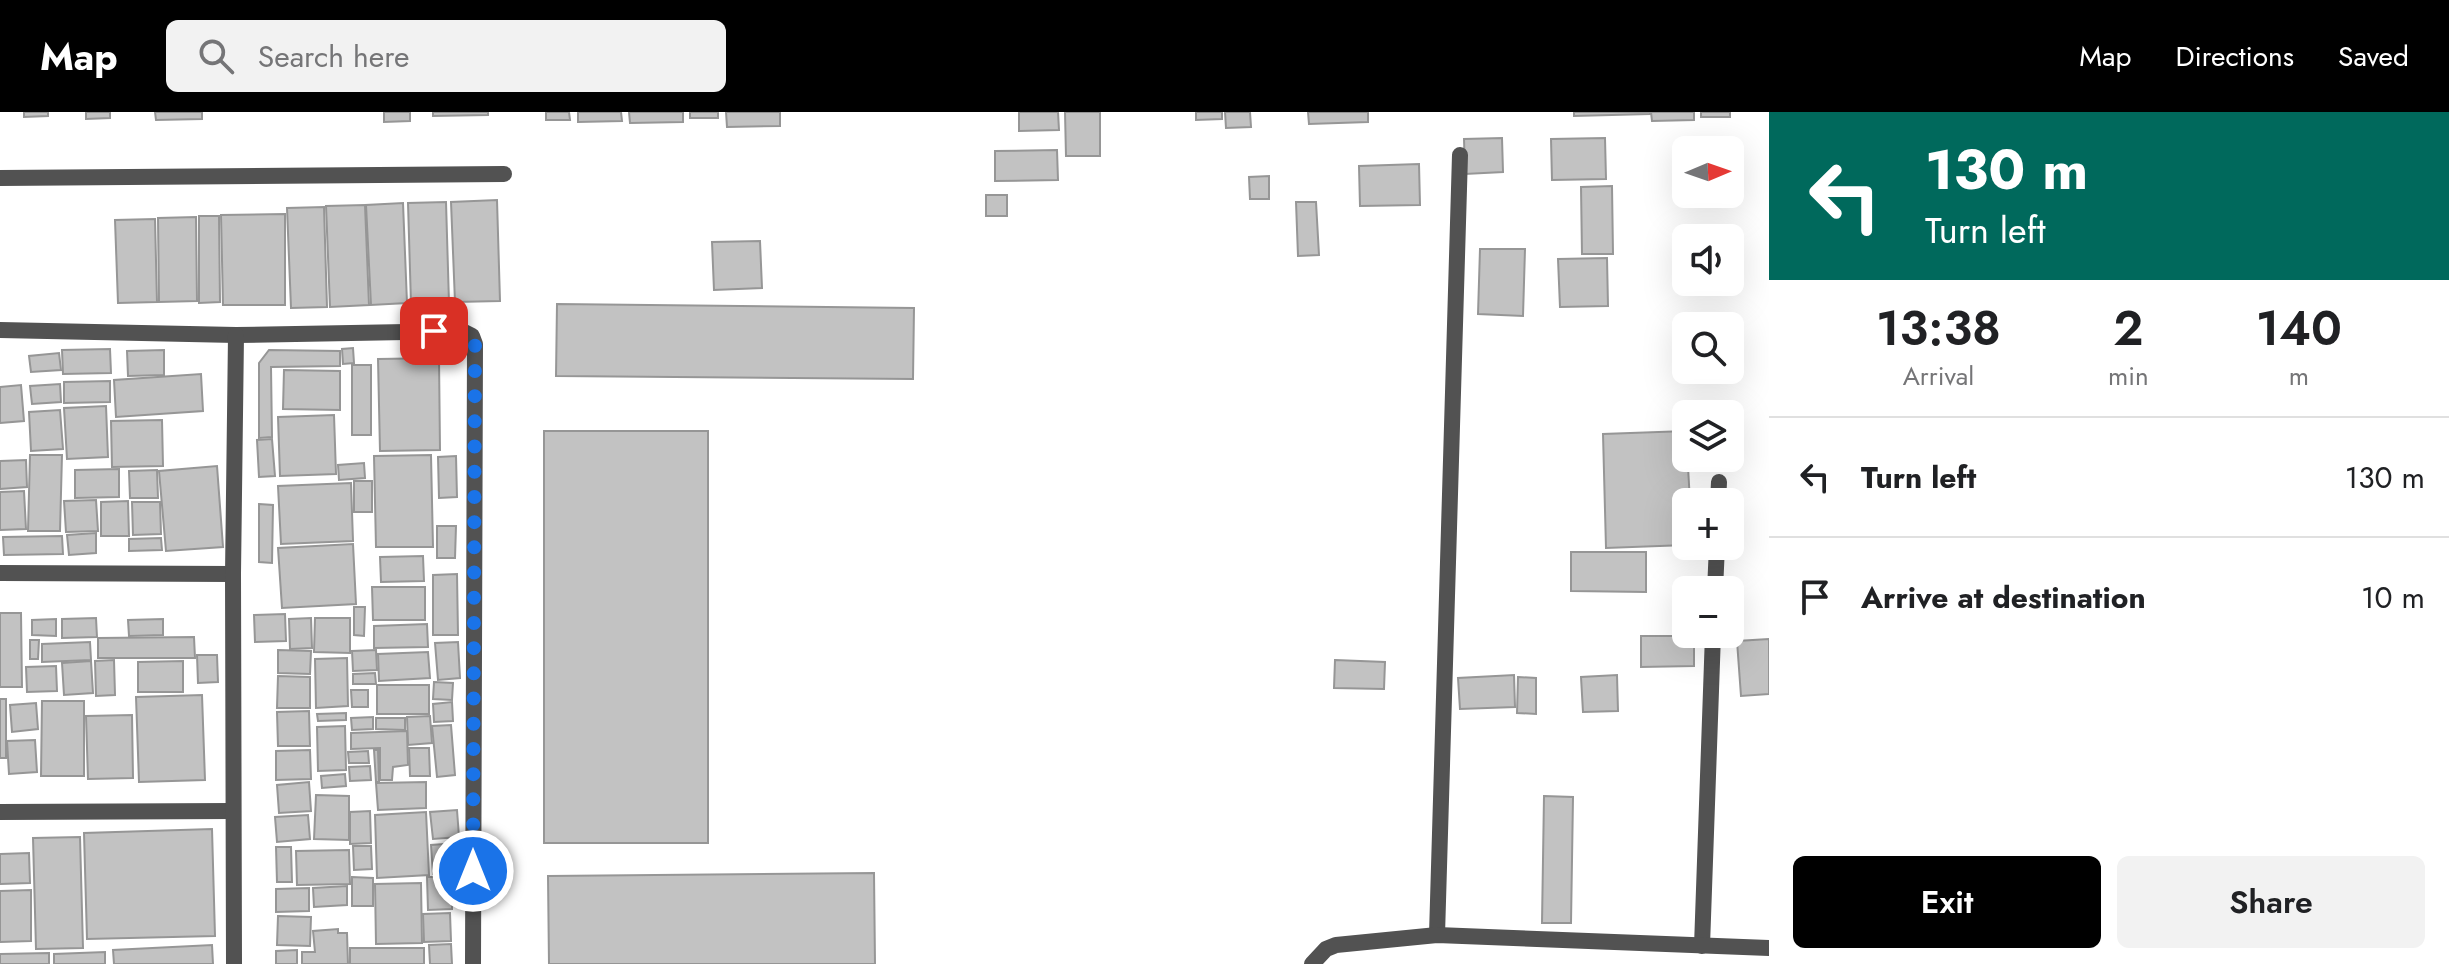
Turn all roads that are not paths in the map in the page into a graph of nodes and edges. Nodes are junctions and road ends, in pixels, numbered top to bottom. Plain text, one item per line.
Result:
1 (1460, 155) dead end
2 (504, 174) dead end
3 (0, 178) edge
4 (0, 330) edge
5 (236, 335) junction
6 (1719, 482) dead end
7 (1719, 488) edge
8 (0, 573) edge
9 (233, 574) junction
10 (1713, 648) edge
11 (233, 811) junction
12 (0, 812) edge
13 (1437, 935) junction
14 (1702, 946) junction
15 (1769, 948) edge
16 (234, 964) edge
17 (473, 964) edge
18 (1312, 964) edge

1 - 13 street
2 - 3 street
4 - 5 street
5 - 9 street
5 - 17 street
6 - 7 street
8 - 9 street
9 - 11 street
10 - 14 street
11 - 12 street
11 - 16 street
13 - 14 street
13 - 18 street
14 - 15 street

